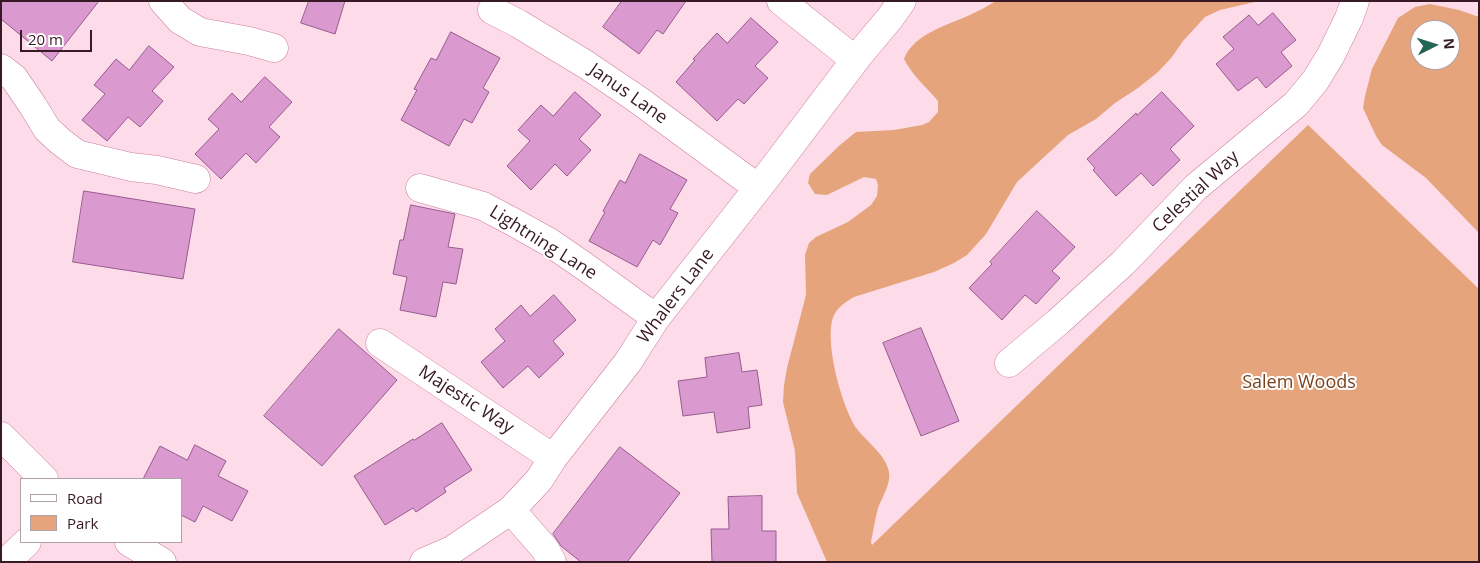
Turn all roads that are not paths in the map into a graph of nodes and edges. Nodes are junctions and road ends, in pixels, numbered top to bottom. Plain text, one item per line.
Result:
1 (163, 1) edge
2 (781, 1) edge
3 (902, 1) edge
4 (1355, 1) edge
5 (492, 10) dead end
6 (274, 48) dead end
7 (855, 60) junction
8 (1, 68) edge
9 (196, 179) dead end
10 (420, 188) dead end
11 (758, 188) junction
12 (656, 318) junction
13 (380, 343) dead end
14 (1009, 363) dead end
15 (1, 436) edge
16 (553, 458) junction
17 (43, 478) edge
18 (511, 510) junction
19 (26, 543) edge
20 (131, 543) edge
21 (6, 562) edge
22 (162, 562) edge
23 (424, 562) edge
24 (552, 562) edge

1 - 6 street
2 - 7 street
3 - 7 street, Whalers Lane
4 - 14 street, Celestial Way
5 - 11 street, Janus Lane
7 - 11 street, Whalers Lane
8 - 9 street
10 - 12 street, Lightning Lane
11 - 12 street, Whalers Lane
12 - 16 street, Whalers Lane
13 - 16 street, Majestic Way
15 - 17 street
16 - 18 street, Whalers Lane
18 - 23 street, Whalers Lane
18 - 24 street
19 - 21 street
20 - 22 street

